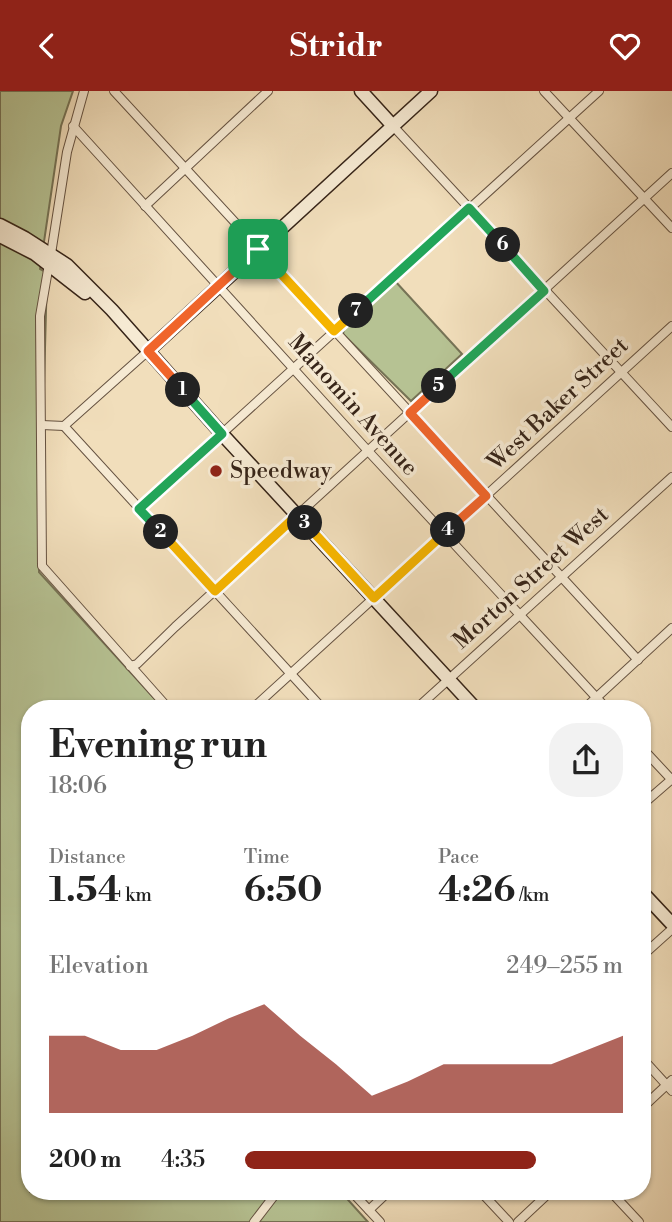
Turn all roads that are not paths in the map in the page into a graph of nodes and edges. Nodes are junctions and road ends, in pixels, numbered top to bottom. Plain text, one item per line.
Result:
1 (84, 91) edge
2 (114, 91) edge
3 (268, 91) edge
4 (361, 91) edge
5 (431, 91) edge
6 (544, 91) edge
7 (599, 91) edge
8 (569, 118) junction
9 (73, 126) junction
10 (393, 126) junction
11 (184, 168) junction
12 (672, 173) edge
13 (645, 197) junction
14 (145, 206) junction
15 (469, 208) junction
16 (0, 225) edge
17 (672, 228) edge
18 (0, 236) edge
19 (258, 249) junction
20 (36, 250) junction
21 (50, 259) junction
22 (217, 286) junction
23 (544, 291) junction
24 (672, 326) edge
25 (334, 331) junction
26 (148, 351) junction
27 (294, 369) junction
28 (621, 372) junction
29 (410, 413) junction
30 (42, 425) junction
31 (64, 426) junction
32 (672, 427) edge
33 (222, 434) junction
34 (369, 451) junction
35 (672, 477) edge
36 (486, 496) junction
37 (139, 509) junction
38 (297, 515) junction
39 (445, 533) junction
40 (562, 578) junction
41 (215, 591) junction
42 (374, 598) junction
43 (520, 615) junction
44 (672, 628) edge
45 (638, 660) junction
46 (130, 666) junction
47 (290, 673) junction
48 (448, 679) junction
49 (596, 697) junction
50 (161, 700) edge
51 (262, 700) edge
52 (315, 700) edge
53 (425, 700) edge
54 (468, 700) edge
55 (593, 700) edge
56 (599, 700) edge
57 (651, 757) edge
58 (672, 779) edge
59 (651, 797) edge
60 (651, 902) edge
61 (672, 927) edge
62 (651, 947) edge
63 (651, 1067) edge
64 (670, 1085) edge
65 (651, 1101) edge
66 (271, 1200) edge
67 (360, 1200) edge
68 (380, 1200) edge
69 (488, 1200) edge
70 (541, 1200) edge
71 (618, 1200) edge
72 (369, 1210) junction
73 (254, 1222) edge
74 (380, 1222) edge
75 (509, 1222) edge
76 (518, 1222) edge
77 (639, 1222) edge

1 - 9 street
2 - 11 street
3 - 11 street
4 - 10 main road
5 - 10 main road
6 - 8 street
7 - 8 street
8 - 13 street
8 - 15 street
9 - 14 street, Manomin Avenue
9 - 21 street
10 - 15 street
10 - 19 main road
11 - 14 street
11 - 19 street
12 - 13 street
13 - 17 street
13 - 23 street
14 - 22 street, Manomin Avenue
15 - 23 street
15 - 25 street
16 - 20 main road
18 - 20 main road
19 - 22 main road
19 - 25 street
20 - 21 main road
21 - 26 main road
21 - 30 street
22 - 26 main road
22 - 27 street, Manomin Avenue
23 - 28 street
23 - 29 street
24 - 28 street, West Baker Street
25 - 27 street
25 - 29 street
26 - 31 street
26 - 33 main road
27 - 33 street
27 - 34 street, Manomin Avenue
28 - 32 street
28 - 36 street, West Baker Street
29 - 34 street
29 - 36 street
30 - 31 street
30 - 46 street
31 - 37 street
33 - 37 street
33 - 38 main road
34 - 38 street
34 - 39 street, Manomin Avenue
35 - 40 street, Morton Street West
36 - 39 street, West Baker Street
36 - 40 street
37 - 41 street
38 - 41 street
38 - 42 main road
39 - 42 street, West Baker Street
39 - 43 street, Manomin Avenue
40 - 43 street, Morton Street West
40 - 45 street
41 - 46 street
41 - 47 street
42 - 47 street, West Baker Street
42 - 48 main road
43 - 48 street, Morton Street West
43 - 49 street, Manomin Avenue
44 - 45 street
45 - 49 street
46 - 50 street
47 - 51 street, West Baker Street
47 - 52 street
48 - 53 street, Morton Street West
48 - 54 main road
49 - 55 street
49 - 56 street, Manomin Avenue
57 - 58 street
58 - 59 street
60 - 61 main road
61 - 62 street
63 - 64 street
64 - 65 street
66 - 73 street
67 - 72 street
68 - 72 street
69 - 75 street
70 - 76 street
71 - 77 street
72 - 74 street

